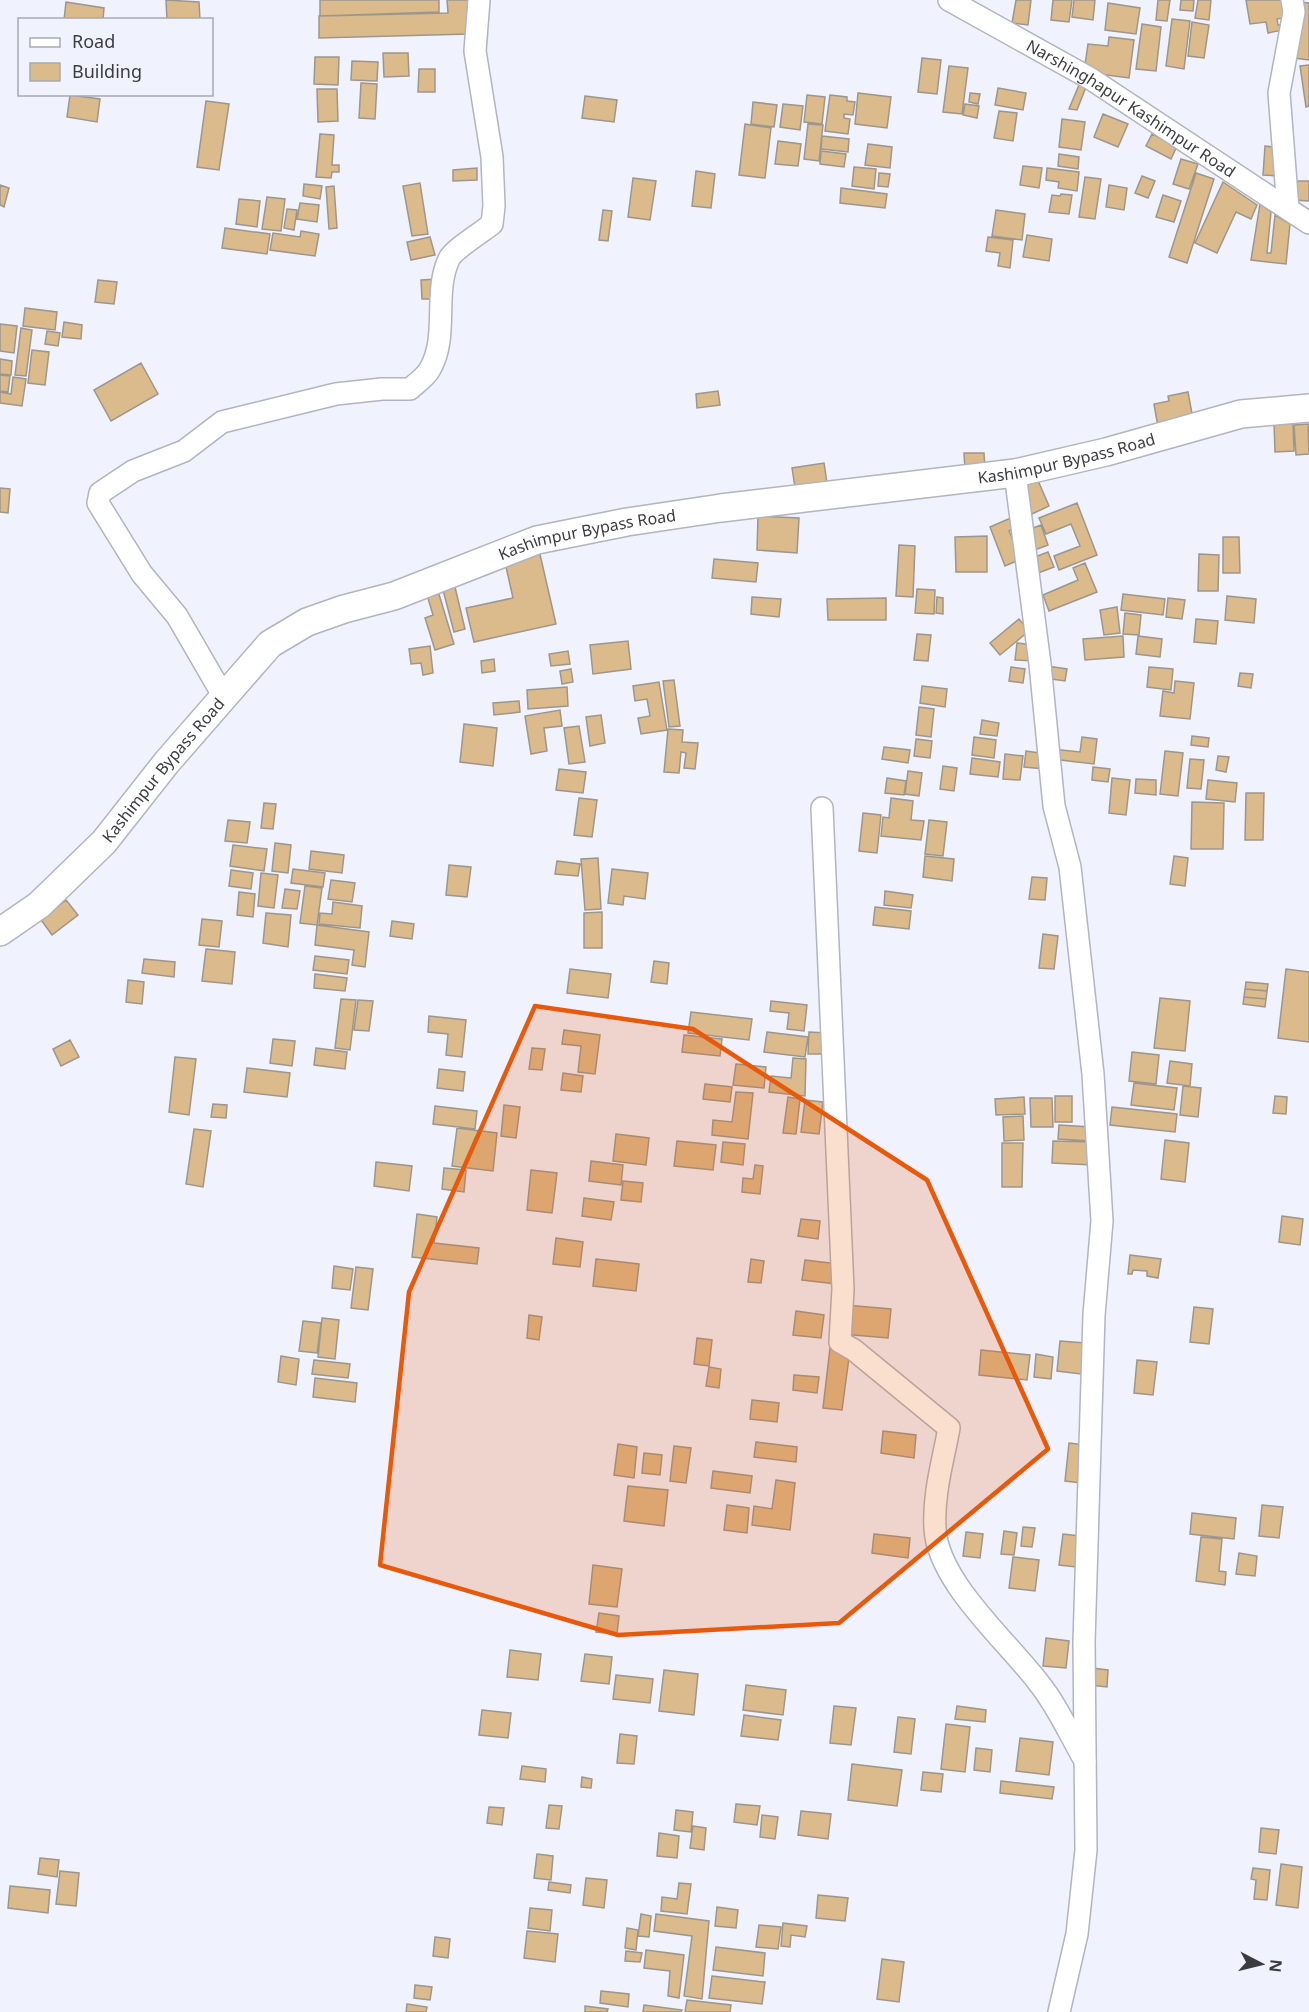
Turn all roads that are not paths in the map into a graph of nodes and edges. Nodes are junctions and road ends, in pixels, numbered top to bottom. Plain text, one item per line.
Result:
1 (479, 0) edge
2 (949, 0) edge
3 (1292, 0) edge
4 (1288, 209) junction
5 (1309, 223) edge
6 (1309, 408) edge
7 (1015, 473) junction
8 (224, 697) junction
9 (822, 808) dead end
10 (0, 932) edge
11 (1085, 1762) junction
12 (1059, 2012) edge

1 - 8 street
2 - 4 street, Narshinghapur Kashimpur Road
3 - 4 street
4 - 5 street, Narshinghapur Kashimpur Road
6 - 7 main road, Kashimpur Bypass Road
7 - 8 main road, Kashimpur Bypass Road
7 - 11 street
8 - 10 main road, Kashimpur Bypass Road
9 - 11 street
11 - 12 street

